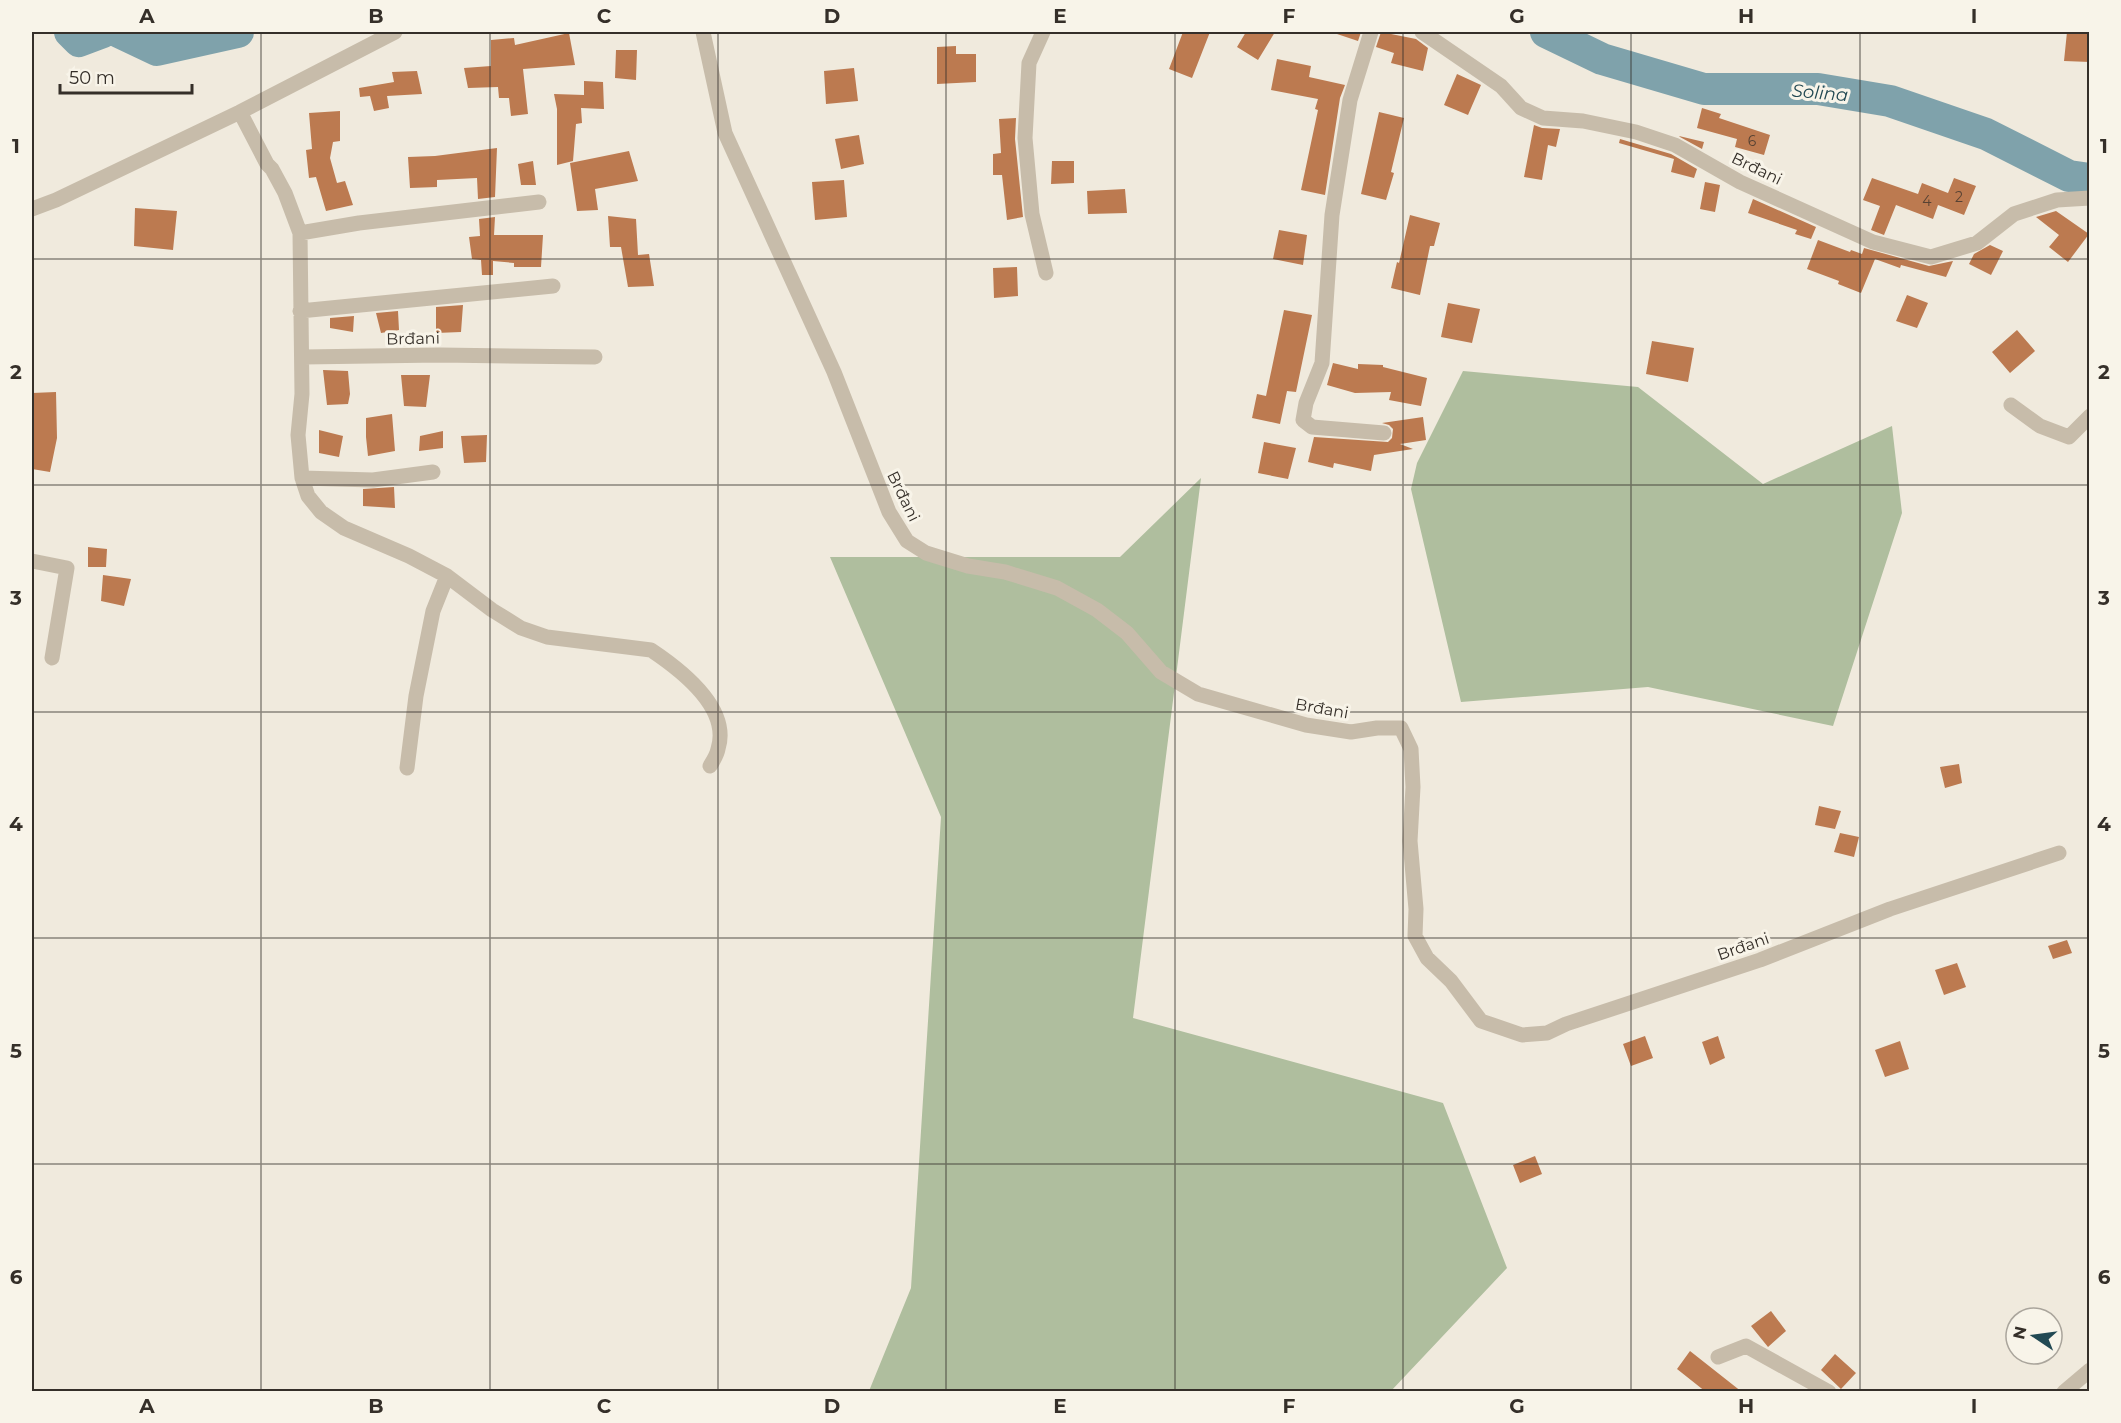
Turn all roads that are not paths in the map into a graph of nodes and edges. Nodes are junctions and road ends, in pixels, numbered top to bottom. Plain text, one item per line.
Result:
1 (395, 32) edge
2 (703, 32) edge
3 (1043, 32) edge
4 (1371, 32) edge
5 (1422, 32) edge
6 (240, 112) junction
7 (2090, 198) edge
8 (539, 202) dead end
9 (32, 209) edge
10 (300, 233) junction
11 (1046, 273) dead end
12 (553, 286) dead end
13 (300, 311) junction
14 (303, 357) junction
15 (595, 357) dead end
16 (2011, 405) dead end
17 (2090, 416) edge
18 (1384, 433) dead end
19 (433, 472) dead end
20 (302, 478) junction
21 (32, 561) edge
22 (447, 576) junction
23 (52, 658) dead end
24 (710, 766) dead end
25 (407, 768) dead end
26 (2059, 853) dead end
27 (1718, 1357) dead end
28 (2090, 1370) edge
29 (1829, 1392) edge
30 (2064, 1392) edge

1 - 6 street
2 - 26 street, Brđani
3 - 11 street
4 - 18 street
5 - 7 street, Brđani
6 - 9 street
6 - 10 street
8 - 10 street
10 - 13 street
12 - 13 street
13 - 14 street
14 - 15 street, Brđani
14 - 20 street
16 - 17 street
19 - 20 street
20 - 22 street
21 - 23 street
22 - 24 street
22 - 25 street
27 - 29 street
28 - 30 street

